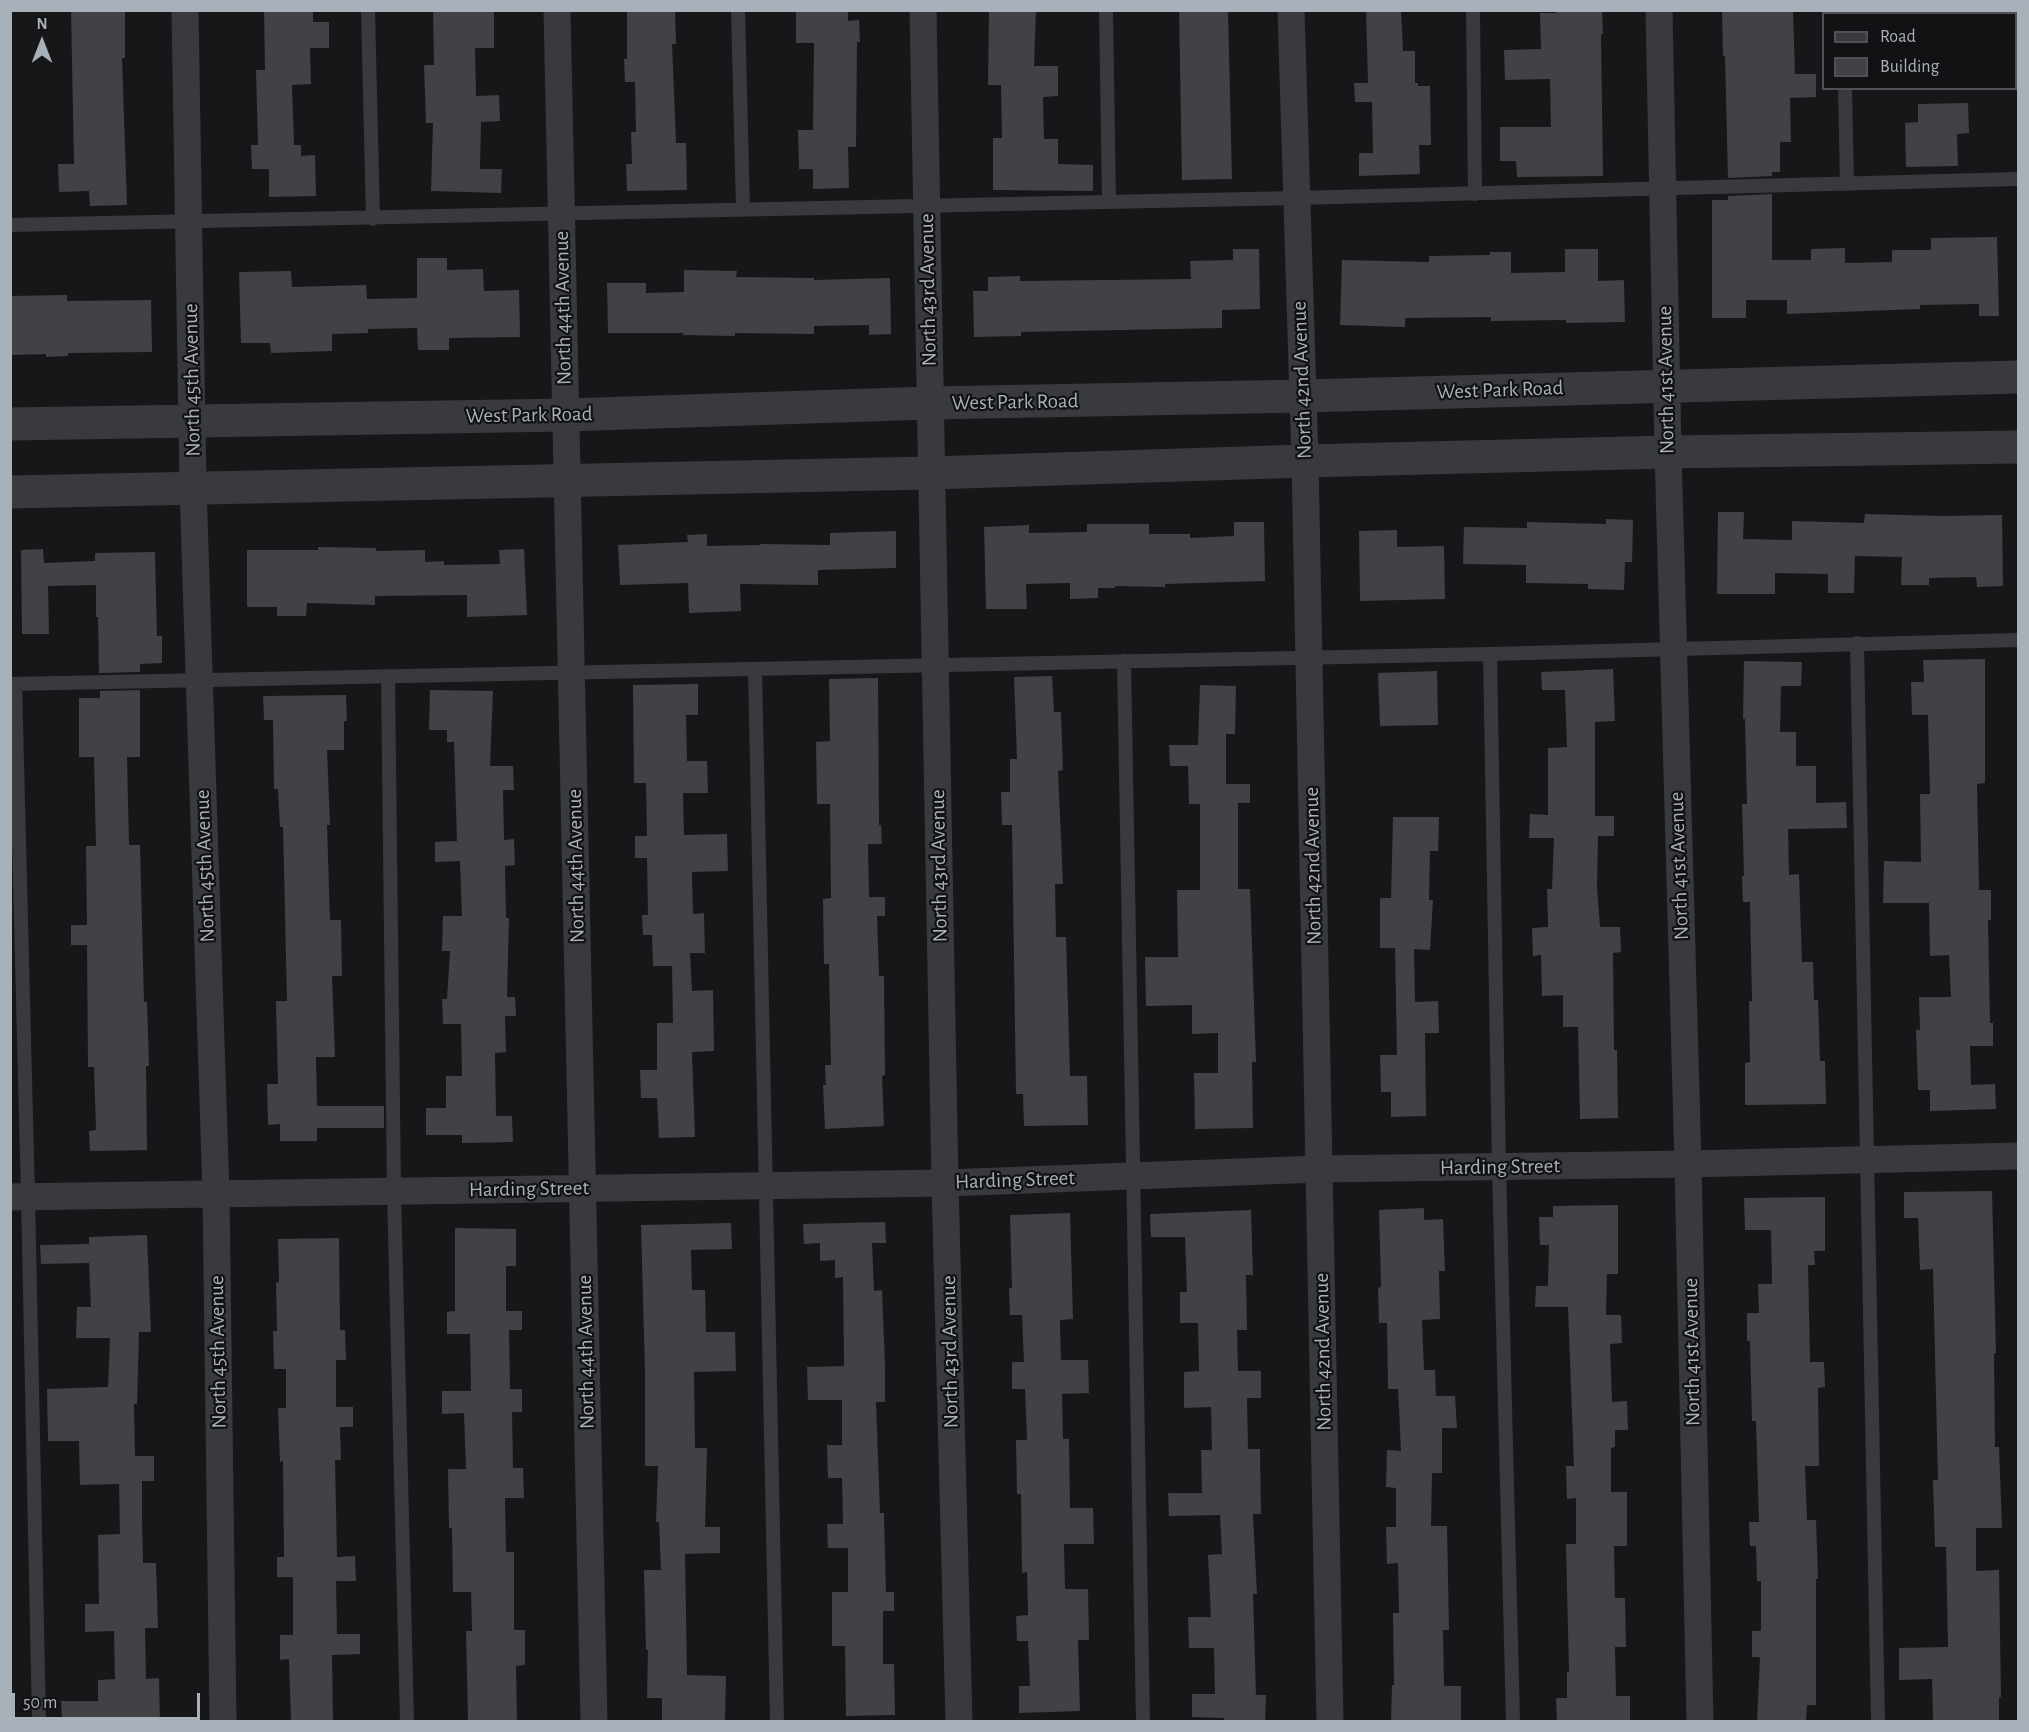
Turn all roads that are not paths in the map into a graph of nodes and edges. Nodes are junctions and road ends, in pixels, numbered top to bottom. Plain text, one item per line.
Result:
1 (185, 10) edge
2 (368, 10) edge
3 (557, 10) edge
4 (738, 10) edge
5 (923, 10) edge
6 (1106, 10) edge
7 (1291, 10) edge
8 (1473, 10) edge
9 (1659, 10) edge
10 (1845, 90) edge
11 (2019, 179) edge
12 (1847, 184) junction
13 (1662, 190) junction
14 (1475, 194) junction
15 (1297, 198) junction
16 (1109, 202) junction
17 (927, 206) junction
18 (742, 210) junction
19 (561, 215) junction
20 (374, 219) junction
21 (189, 222) junction
22 (10, 225) edge
23 (2019, 377) edge
24 (1666, 386) junction
25 (1303, 396) junction
26 (930, 404) junction
27 (566, 415) junction
28 (192, 420) junction
29 (10, 424) edge
30 (2019, 447) edge
31 (1668, 452) junction
32 (1305, 461) junction
33 (931, 474) junction
34 (567, 481) junction
35 (194, 487) junction
36 (10, 492) edge
37 (2019, 640) edge
38 (1857, 643) junction
39 (1673, 649) junction
40 (1490, 654) junction
41 (1309, 657) junction
42 (1124, 661) junction
43 (935, 665) junction
44 (755, 669) junction
45 (572, 672) junction
46 (388, 676) junction
47 (200, 680) junction
48 (13, 684) edge
49 (2019, 1156) edge
50 (1867, 1160) junction
51 (1688, 1164) junction
52 (1499, 1167) junction
53 (1319, 1169) junction
54 (1132, 1176) junction
55 (945, 1183) junction
56 (765, 1186) junction
57 (583, 1188) junction
58 (394, 1191) junction
59 (216, 1194) junction
60 (19, 1197) edge
61 (39, 1722) edge
62 (223, 1722) edge
63 (407, 1722) edge
64 (594, 1722) edge
65 (777, 1722) edge
66 (959, 1722) edge
67 (1143, 1722) edge
68 (1330, 1722) edge
69 (1512, 1722) edge
70 (1700, 1722) edge
71 (1878, 1722) edge

1 - 21 street, North 45th Avenue
2 - 20 lane
3 - 19 street, North 44th Avenue
4 - 18 lane
5 - 17 street, North 43rd Avenue
6 - 16 lane
7 - 15 street, North 42nd Avenue
8 - 14 lane
9 - 13 street, North 41st Avenue
10 - 12 lane
11 - 12 lane
12 - 13 lane
13 - 14 lane
13 - 24 street, North 41st Avenue
14 - 15 lane
15 - 16 lane
15 - 25 street, North 42nd Avenue
16 - 17 lane
17 - 18 lane
17 - 26 street, North 43rd Avenue
18 - 19 lane
19 - 20 lane
19 - 27 street, North 44th Avenue
20 - 21 lane
21 - 22 lane
21 - 28 street, North 45th Avenue
23 - 24 street, West Park Road
24 - 25 street, West Park Road
24 - 31 street, North 41st Avenue
25 - 26 street, West Park Road
25 - 32 street, North 42nd Avenue
26 - 27 street, West Park Road
26 - 33 street, North 43rd Avenue
27 - 28 street, West Park Road
27 - 34 street, North 44th Avenue
28 - 29 street, West Park Road
28 - 35 street, North 45th Avenue
30 - 31 street
31 - 32 street
31 - 39 street, North 41st Avenue
32 - 33 street
32 - 41 street, North 42nd Avenue
33 - 34 street
33 - 43 street, North 43rd Avenue
34 - 35 street
34 - 45 street, North 44th Avenue
35 - 36 street
35 - 47 street, North 45th Avenue
37 - 38 lane
38 - 39 lane
38 - 50 lane
39 - 40 lane
39 - 51 street, North 41st Avenue
40 - 41 lane
40 - 52 lane
41 - 42 lane
41 - 53 street, North 42nd Avenue
42 - 43 lane
42 - 54 lane
43 - 44 lane
43 - 55 street, North 43rd Avenue
44 - 45 lane
44 - 56 lane
45 - 46 lane
45 - 57 street, North 44th Avenue
46 - 47 lane
46 - 58 lane
47 - 48 lane
47 - 59 street, North 45th Avenue
48 - 60 lane
49 - 50 street, Harding Street
50 - 51 street, Harding Street
50 - 71 lane
51 - 52 street, Harding Street
51 - 70 street, North 41st Avenue
52 - 53 street, Harding Street
52 - 69 lane
53 - 54 street, Harding Street
53 - 68 street, North 42nd Avenue
54 - 55 street, Harding Street
54 - 67 lane
55 - 56 street, Harding Street
55 - 66 street, North 43rd Avenue
56 - 57 street, Harding Street
56 - 65 lane
57 - 58 street, Harding Street
57 - 64 street, North 44th Avenue
58 - 59 street, Harding Street
58 - 63 lane
59 - 60 street, Harding Street
59 - 62 street, North 45th Avenue
60 - 61 lane

